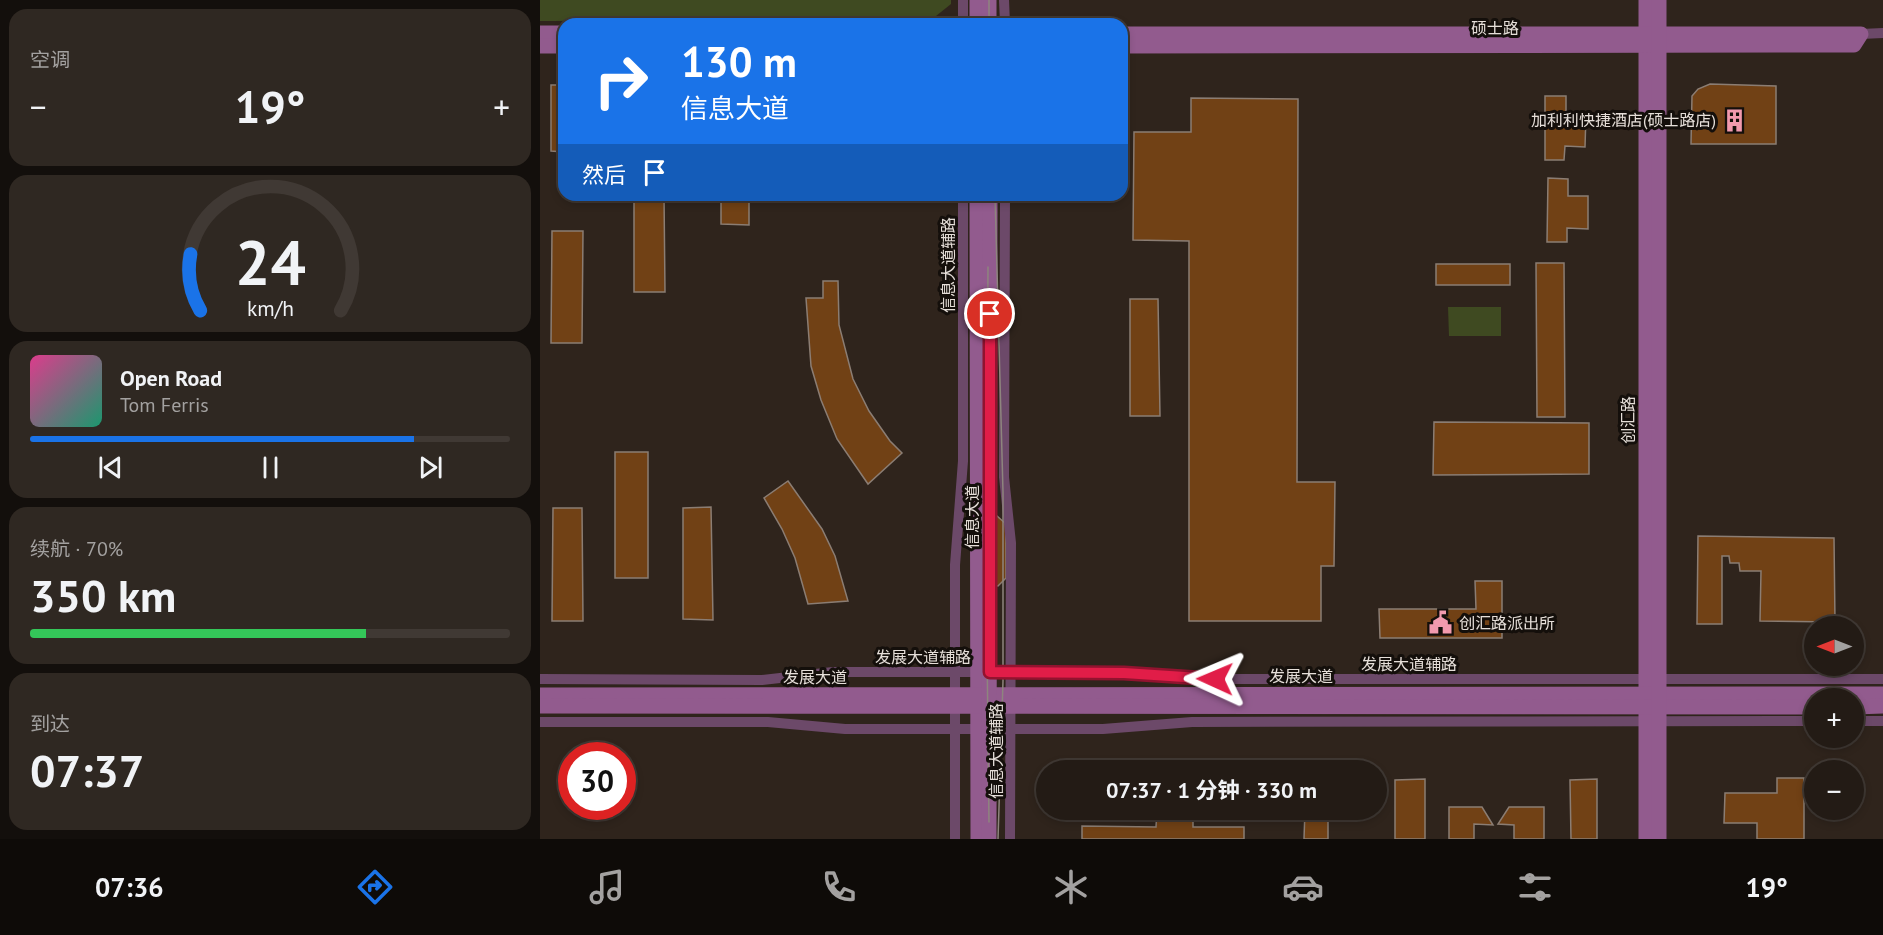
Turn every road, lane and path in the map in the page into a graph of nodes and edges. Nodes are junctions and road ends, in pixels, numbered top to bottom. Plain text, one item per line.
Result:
1 (963, 0) edge
2 (977, 0) edge
3 (989, 0) edge
4 (1004, 0) edge
5 (1646, 0) edge
6 (1659, 0) edge
7 (963, 18) edge
8 (977, 18) edge
9 (989, 18) edge
10 (1005, 18) edge
11 (540, 33) edge
12 (558, 33) edge
13 (1883, 33) edge
14 (1128, 34) edge
15 (1861, 34) joint
16 (1652, 39) junction
17 (540, 46) edge
18 (558, 46) edge
19 (1128, 46) edge
20 (963, 201) edge
21 (977, 201) edge
22 (990, 201) edge
23 (1005, 201) edge
24 (954, 672) junction
25 (983, 672) junction
26 (1011, 672) junction
27 (540, 679) edge
28 (1883, 679) edge
29 (1883, 694) edge
30 (540, 695) edge
31 (954, 700) junction
32 (983, 700) junction
33 (1011, 700) junction
34 (1652, 700) junction
35 (540, 706) edge
36 (1864, 706) edge
37 (1883, 706) edge
38 (1804, 707) edge
39 (1804, 720) edge
40 (1864, 721) edge
41 (1883, 721) edge
42 (540, 722) edge
43 (954, 729) junction
44 (983, 729) junction
45 (1011, 729) junction
46 (955, 839) edge
47 (978, 839) edge
48 (990, 839) edge
49 (1010, 839) edge
50 (1646, 839) edge
51 (1659, 839) edge

1 - 7 street
2 - 8 street
3 - 9 street
4 - 10 street
5 - 16 street, 创汇路
6 - 16 street, 创汇路
11 - 12 street
13 - 15 street, 硕士路
14 - 16 street, 硕士路
15 - 16 street, 硕士路
16 - 19 street, 硕士路
16 - 34 street, 创汇路
17 - 18 street
20 - 24 street, 信息大道辅路
21 - 25 street, 信息大道
22 - 25 street, 信息大道
23 - 26 street, 信息大道辅路
24 - 25 street, 发展大道辅路
24 - 27 street, 发展大道辅路
24 - 31 street, 信息大道辅路
25 - 26 street, 发展大道辅路
25 - 32 street, 信息大道
26 - 33 street, 信息大道辅路
26 - 34 street, 发展大道辅路
28 - 34 street, 发展大道辅路
29 - 34 street, 发展大道
30 - 31 street, 发展大道
31 - 32 street, 发展大道
31 - 35 street, 发展大道
31 - 43 street, 信息大道辅路
32 - 33 street, 发展大道
32 - 44 street, 信息大道
33 - 34 street, 发展大道
33 - 45 street, 信息大道辅路
34 - 38 street, 发展大道
34 - 39 street, 发展大道辅路
34 - 45 street, 发展大道辅路
34 - 50 street, 创汇路
34 - 51 street, 创汇路
36 - 37 street
40 - 41 street
42 - 43 street, 发展大道辅路
43 - 44 street, 发展大道辅路
43 - 46 street, 信息大道辅路
44 - 45 street, 发展大道辅路
44 - 47 street, 信息大道
44 - 48 street, 信息大道
45 - 49 street, 信息大道辅路

